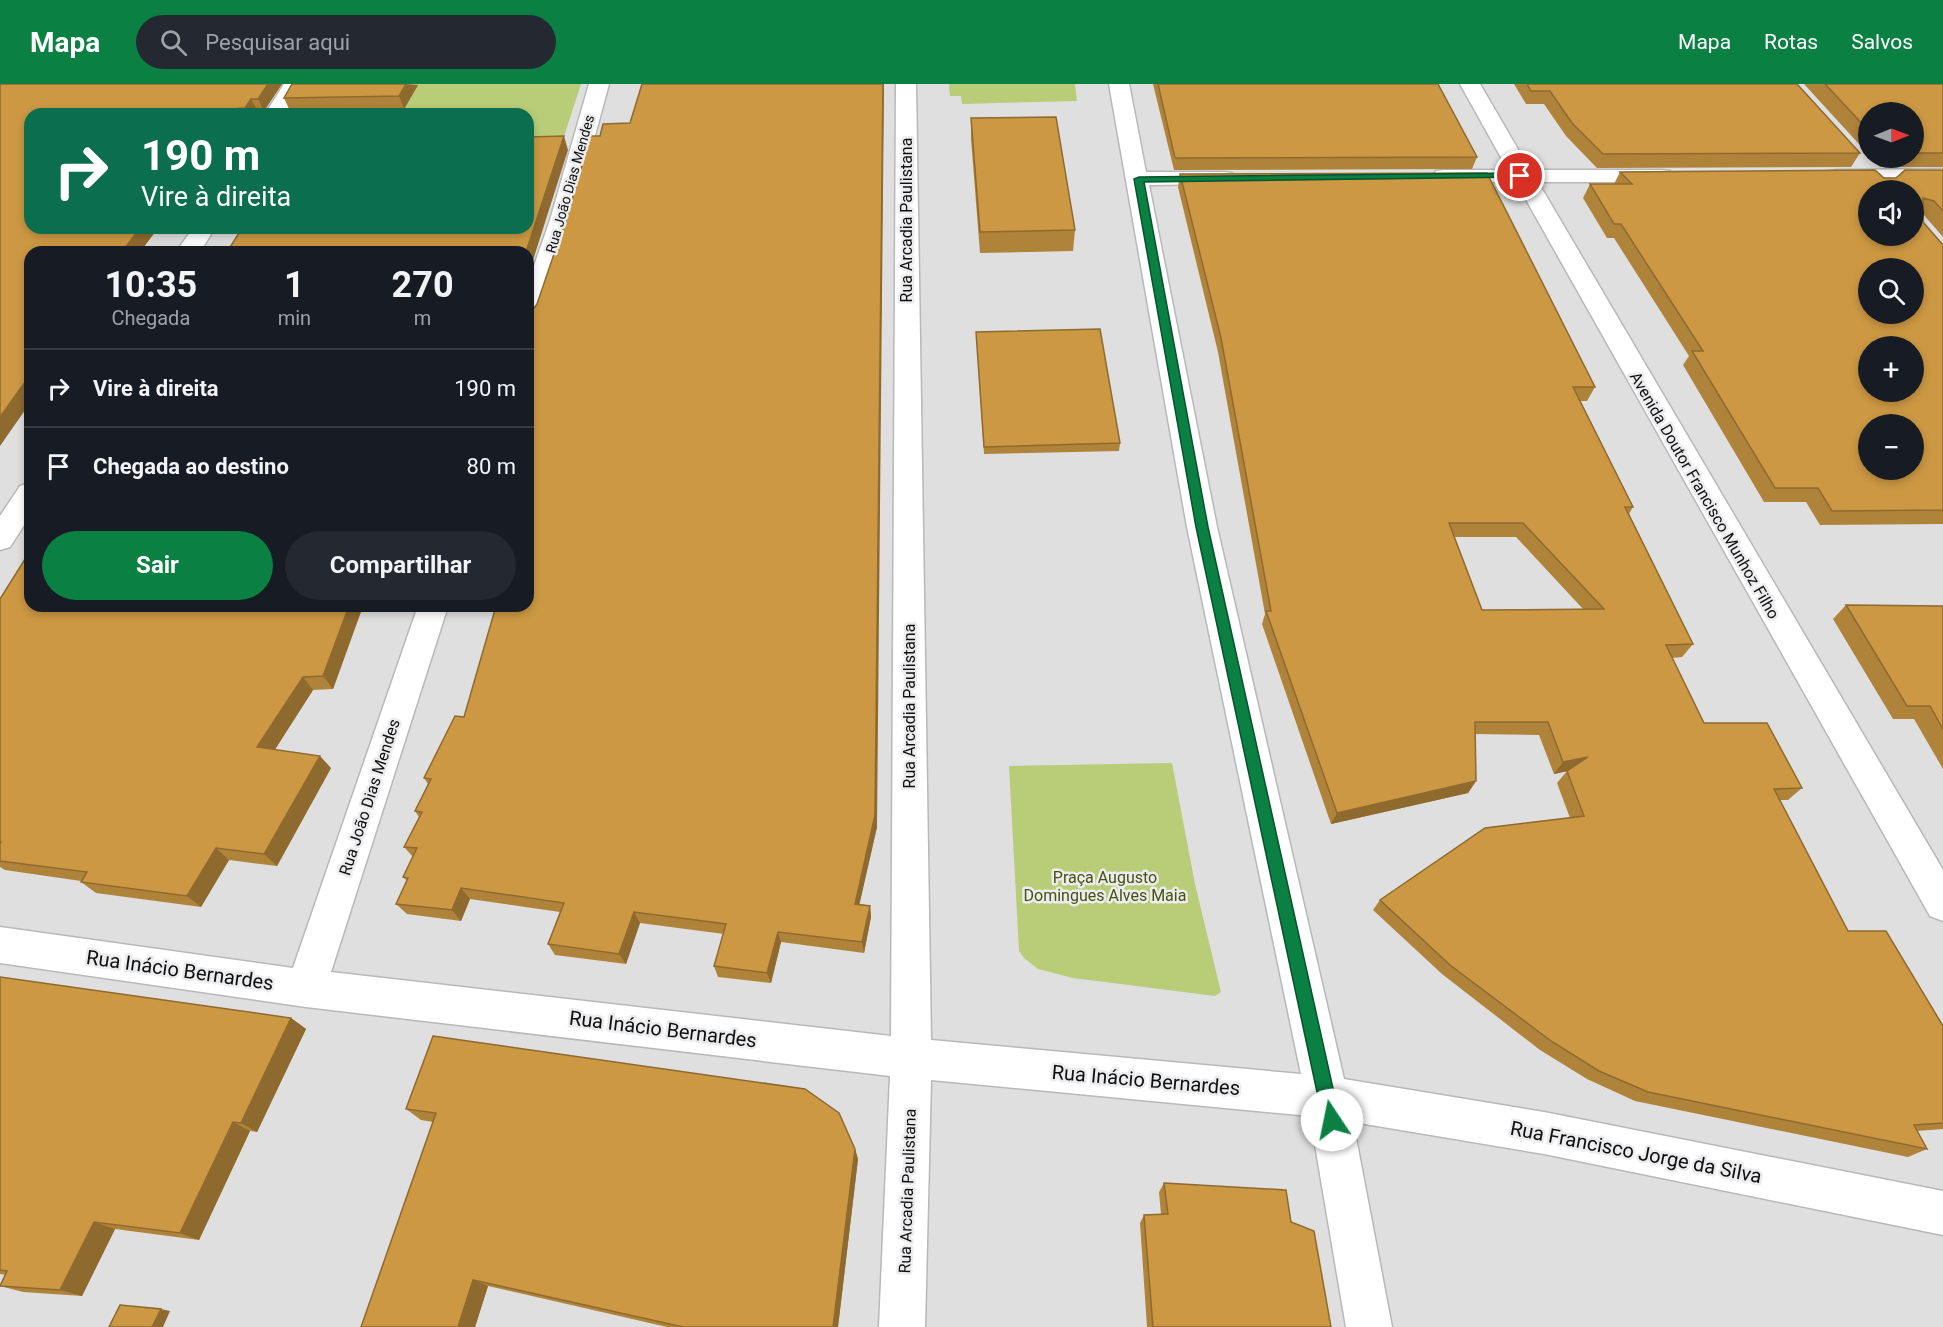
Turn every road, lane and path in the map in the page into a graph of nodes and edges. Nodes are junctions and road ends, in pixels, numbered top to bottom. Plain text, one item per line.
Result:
1 (294, 84) edge
2 (599, 84) edge
3 (906, 84) edge
4 (1119, 84) edge
5 (1470, 84) edge
6 (279, 108) edge
7 (1867, 168) edge
8 (1943, 175) edge
9 (1421, 176) edge
10 (1520, 176) junction
11 (1683, 176) edge
12 (1815, 176) edge
13 (1245, 178) edge
14 (1139, 179) junction
15 (1878, 180) edge
16 (1904, 180) edge
17 (1858, 181) edge
18 (534, 300) edge
19 (24, 502) edge
20 (0, 538) edge
21 (431, 612) edge
22 (1943, 904) edge
23 (0, 945) edge
24 (306, 988) junction
25 (911, 1058) junction
26 (1327, 1097) junction
27 (1943, 1213) edge
28 (902, 1327) edge
29 (1369, 1327) edge

1 - 6 street
2 - 18 street, Rua João Dias Mendes
3 - 25 street, Rua Arcadia Paulistana
4 - 14 street
5 - 10 street, Avenida Doutor Francisco Munhoz Filho
7 - 15 street
8 - 16 street
9 - 10 street
10 - 11 street
10 - 22 street, Avenida Doutor Francisco Munhoz Filho
12 - 17 street
13 - 14 street
14 - 26 street
19 - 20 street
21 - 24 street, Rua João Dias Mendes
23 - 24 street, Rua Inácio Bernardes
24 - 25 street, Rua Inácio Bernardes
25 - 26 street, Rua Inácio Bernardes
25 - 28 street, Rua Arcadia Paulistana
26 - 27 street, Rua Francisco Jorge da Silva
26 - 29 street

